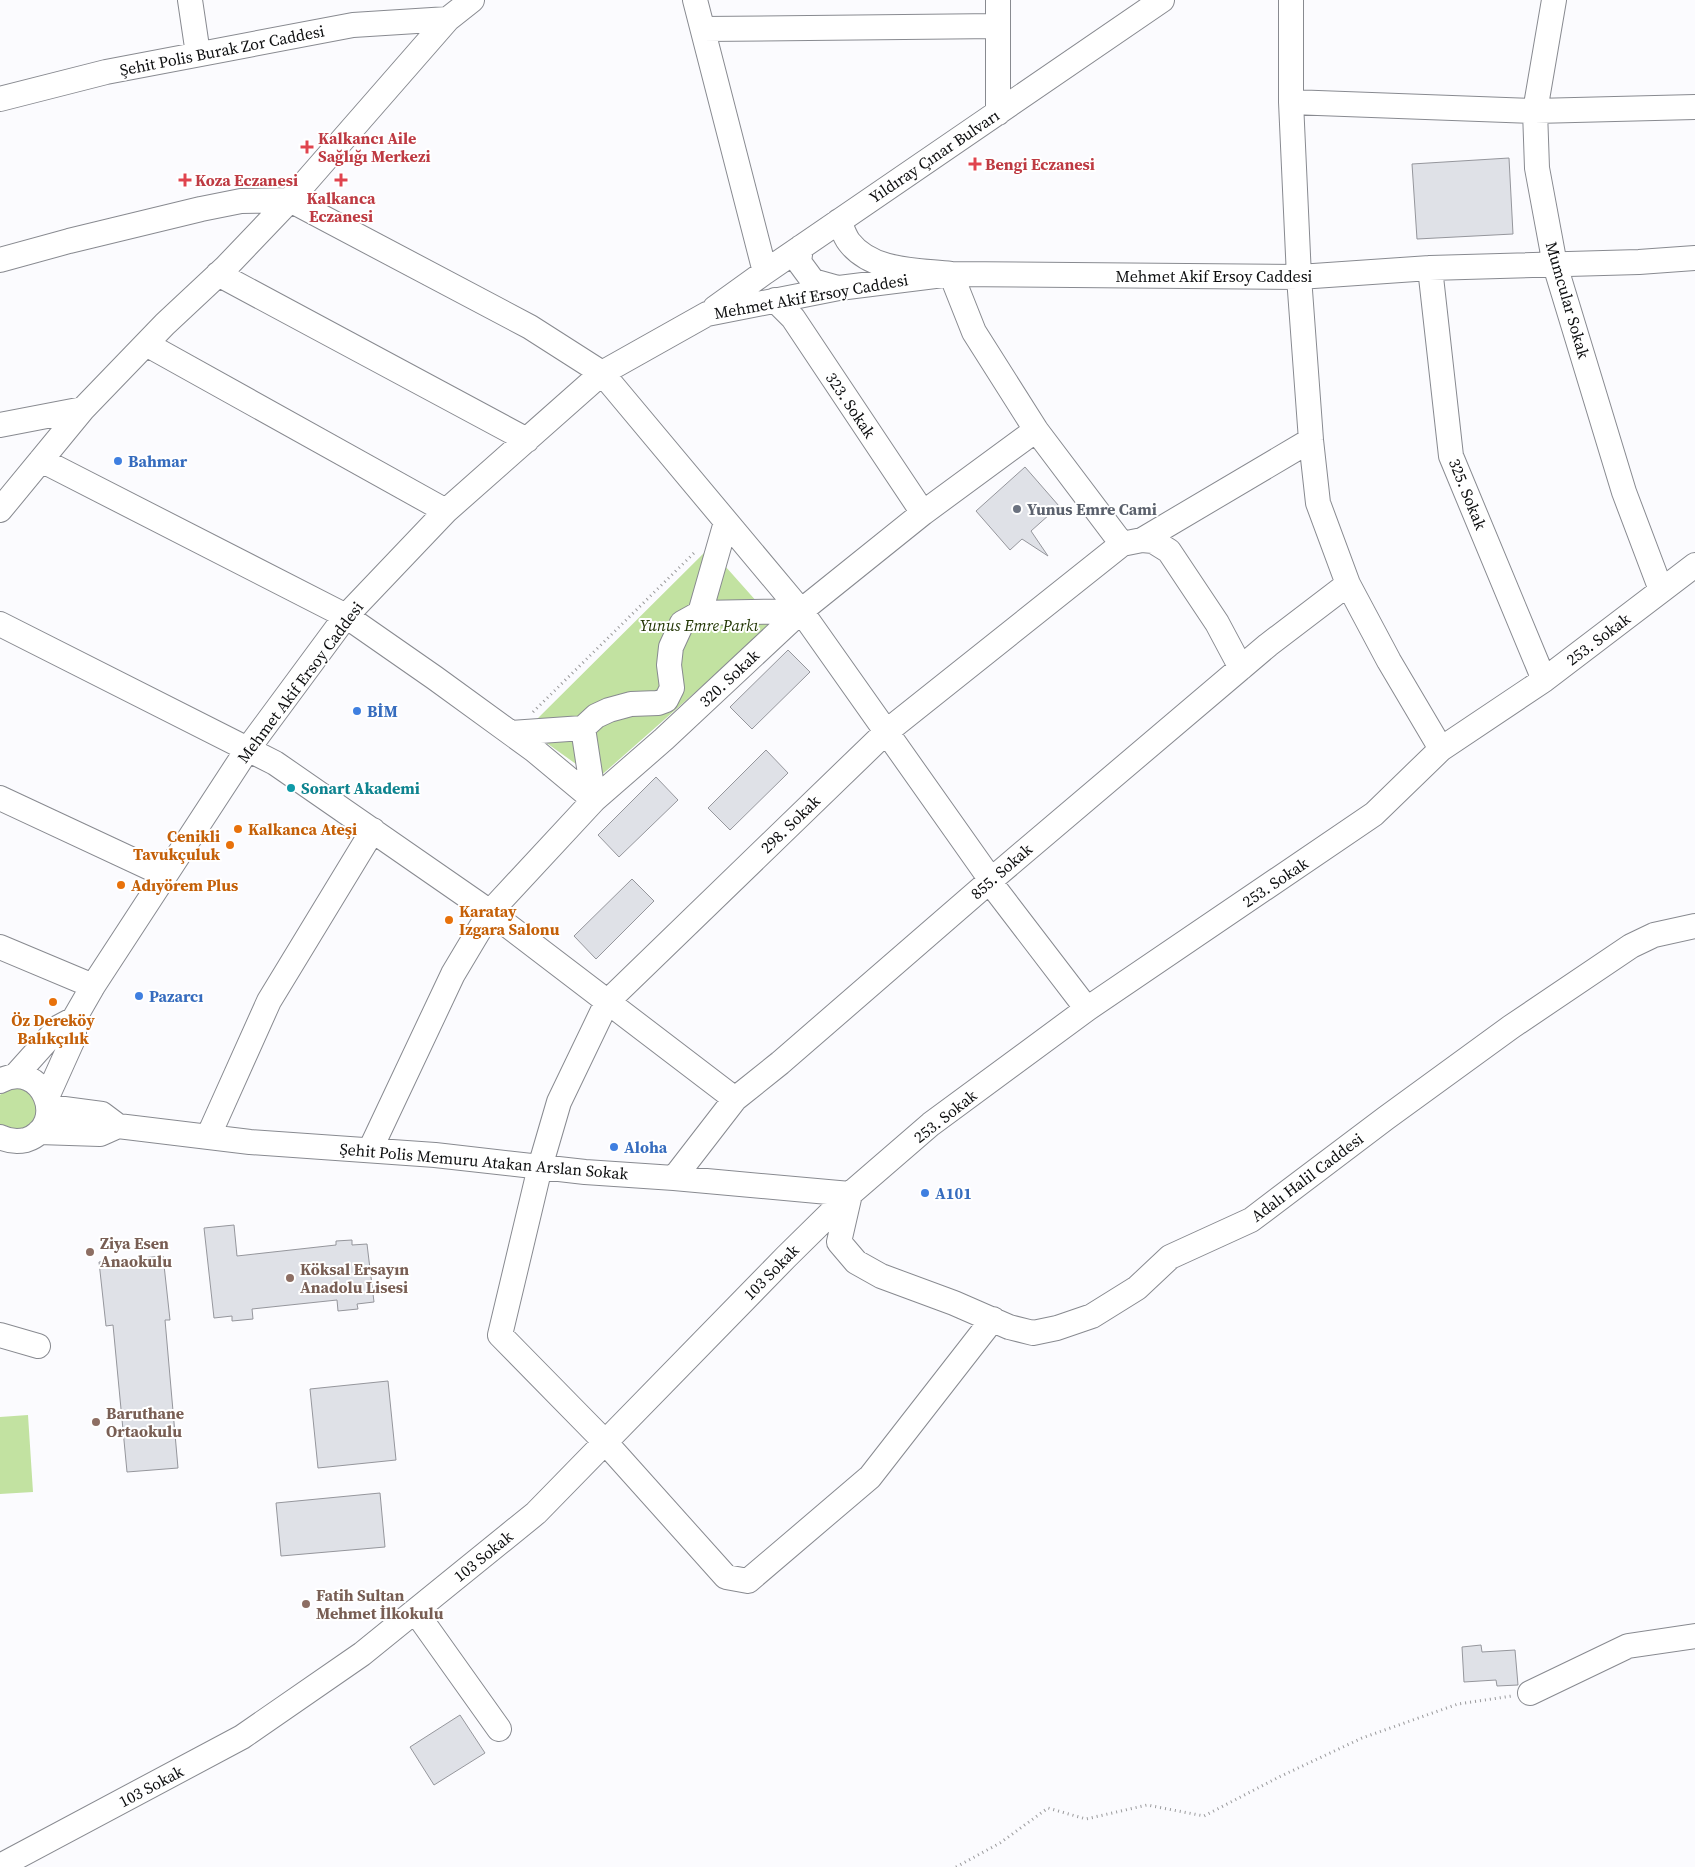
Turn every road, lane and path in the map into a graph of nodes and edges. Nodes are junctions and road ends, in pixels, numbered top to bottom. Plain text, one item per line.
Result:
1 (190, 0) edge
2 (472, 0) edge
3 (695, 0) edge
4 (998, 0) edge
5 (1162, 0) edge
6 (1292, 0) edge
7 (1554, 0) edge
8 (448, 19) junction
9 (998, 26) junction
10 (704, 29) junction
11 (198, 54) junction
12 (0, 99) edge
13 (1291, 102) junction
14 (1695, 107) edge
15 (1535, 111) junction
16 (998, 113) junction
17 (290, 200) junction
18 (839, 221) junction
19 (801, 247) junction
20 (1695, 258) edge
21 (0, 260) edge
22 (1555, 265) junction
23 (1430, 268) junction
24 (765, 272) junction
25 (218, 274) junction
26 (950, 274) junction
27 (1299, 277) junction
28 (839, 288) junction
29 (775, 300) junction
30 (707, 314) junction
31 (146, 344) junction
32 (602, 373) junction
33 (82, 409) junction
34 (0, 425) edge
35 (1036, 430) junction
36 (527, 440) junction
37 (1311, 440) junction
38 (41, 460) junction
39 (0, 510) edge
40 (446, 511) junction
41 (923, 512) junction
42 (726, 522) junction
43 (1132, 542) junction
44 (698, 549) dead end
45 (1695, 565) edge
46 (1348, 584) junction
47 (1661, 590) junction
48 (801, 611) junction
49 (700, 612) junction
50 (346, 616) junction
51 (0, 624) edge
52 (1241, 668) junction
53 (1544, 680) junction
54 (666, 700) junction
55 (683, 721) junction
56 (583, 728) junction
57 (886, 732) junction
58 (511, 733) junction
59 (1441, 749) junction
60 (247, 750) junction
61 (0, 798) edge
62 (594, 800) junction
63 (373, 830) junction
64 (165, 875) junction
65 (991, 880) junction
66 (490, 912) junction
67 (1695, 926) edge
68 (0, 947) edge
69 (93, 986) junction
70 (607, 1002) junction
71 (1087, 1009) junction
72 (74, 1019) junction
73 (8, 1079) edge
74 (735, 1099) junction
75 (48, 1102) junction
76 (118, 1126) junction
77 (39, 1132) junction
78 (208, 1137) junction
79 (4, 1145) edge
80 (370, 1150) junction
81 (540, 1167) junction
82 (674, 1178) junction
83 (850, 1194) junction
84 (993, 1319) junction
85 (0, 1335) edge
86 (38, 1346) dead end
87 (605, 1442) junction
88 (415, 1611) junction
89 (1695, 1636) edge
90 (1530, 1693) joint
91 (499, 1729) dead end
92 (0, 1866) edge
93 (956, 1867) edge

1 - 11 street
2 - 8 street
3 - 10 street
4 - 9 street
5 - 16 street, Yıldıray Çınar Bulvarı
6 - 13 street
7 - 15 street, Mumcular Sokak
8 - 11 street, Şehit Polis Burak Zor Caddesi
8 - 17 street
9 - 10 street
9 - 16 street
10 - 24 street
11 - 12 street, Şehit Polis Burak Zor Caddesi
13 - 15 street
13 - 27 street
14 - 15 street
15 - 22 street, Mumcular Sokak
16 - 18 street, Yıldıray Çınar Bulvarı
17 - 21 street
17 - 25 street
17 - 32 street
18 - 19 street, Yıldıray Çınar Bulvarı
18 - 26 street
19 - 24 street, Yıldıray Çınar Bulvarı
19 - 28 street
20 - 22 street, Mehmet Akif Ersoy Caddesi
22 - 23 street, Mehmet Akif Ersoy Caddesi
22 - 47 street, Mumcular Sokak
23 - 27 street, Mehmet Akif Ersoy Caddesi
23 - 53 street, 325. Sokak
24 - 30 street, Yıldıray Çınar Bulvarı
25 - 31 street
25 - 36 street
26 - 27 street, Mehmet Akif Ersoy Caddesi
26 - 28 street, Mehmet Akif Ersoy Caddesi
26 - 35 street
27 - 37 street
28 - 29 street, Mehmet Akif Ersoy Caddesi
29 - 30 street, Mehmet Akif Ersoy Caddesi
29 - 41 street, 323. Sokak
30 - 32 street, Mehmet Akif Ersoy Caddesi
31 - 33 street
31 - 40 street
32 - 36 street, Mehmet Akif Ersoy Caddesi
32 - 42 street
33 - 34 street
33 - 38 street
35 - 41 street, 320. Sokak
35 - 43 street
36 - 40 street, Mehmet Akif Ersoy Caddesi
37 - 43 street, 298. Sokak
37 - 46 street
38 - 39 street
38 - 50 street
40 - 50 street, Mehmet Akif Ersoy Caddesi
41 - 48 street, 320. Sokak
42 - 48 street
42 - 49 street
43 - 52 street
43 - 57 street, 298. Sokak
44 - 58 path
45 - 47 street, 253. Sokak
46 - 52 street, 855. Sokak
46 - 59 street
47 - 53 street, 253. Sokak
48 - 49 street
48 - 55 street, 320. Sokak
48 - 57 street
49 - 54 street
50 - 58 street
50 - 60 street, Mehmet Akif Ersoy Caddesi
51 - 60 street
52 - 65 street, 855. Sokak
53 - 59 street, 253. Sokak
54 - 55 street
54 - 56 street
55 - 62 street, 320. Sokak
56 - 58 street
56 - 62 street
57 - 65 street
57 - 70 street, 298. Sokak
58 - 62 street
59 - 71 street, 253. Sokak
60 - 63 street
60 - 64 street, Mehmet Akif Ersoy Caddesi
61 - 64 street
62 - 66 street, 320. Sokak
63 - 66 street
63 - 78 street
64 - 69 street, Mehmet Akif Ersoy Caddesi
65 - 71 street
65 - 74 street, 855. Sokak
66 - 70 street
66 - 80 street, 320. Sokak
67 - 84 street, Adalı Halil Caddesi
68 - 69 street
69 - 72 street, Mehmet Akif Ersoy Caddesi
70 - 74 street
70 - 81 street, 298. Sokak
71 - 83 street, 253. Sokak
72 - 73 street
72 - 75 street
73 - 75 street
74 - 82 street, 855. Sokak
75 - 76 street
75 - 77 street
76 - 77 street
76 - 78 street, Şehit Polis Memuru Atakan Arslan Sokak
77 - 79 street
78 - 80 street, Şehit Polis Memuru Atakan Arslan Sokak
80 - 81 street, Şehit Polis Memuru Atakan Arslan Sokak
81 - 82 street, Şehit Polis Memuru Atakan Arslan Sokak
81 - 87 street, 298. Sokak
82 - 83 street, Şehit Polis Memuru Atakan Arslan Sokak
83 - 84 street, Adalı Halil Caddesi
83 - 87 street, 103 Sokak
84 - 87 street
85 - 86 street
87 - 88 street, 103 Sokak
88 - 91 street
88 - 92 street, 103 Sokak
89 - 90 street
90 - 93 path

